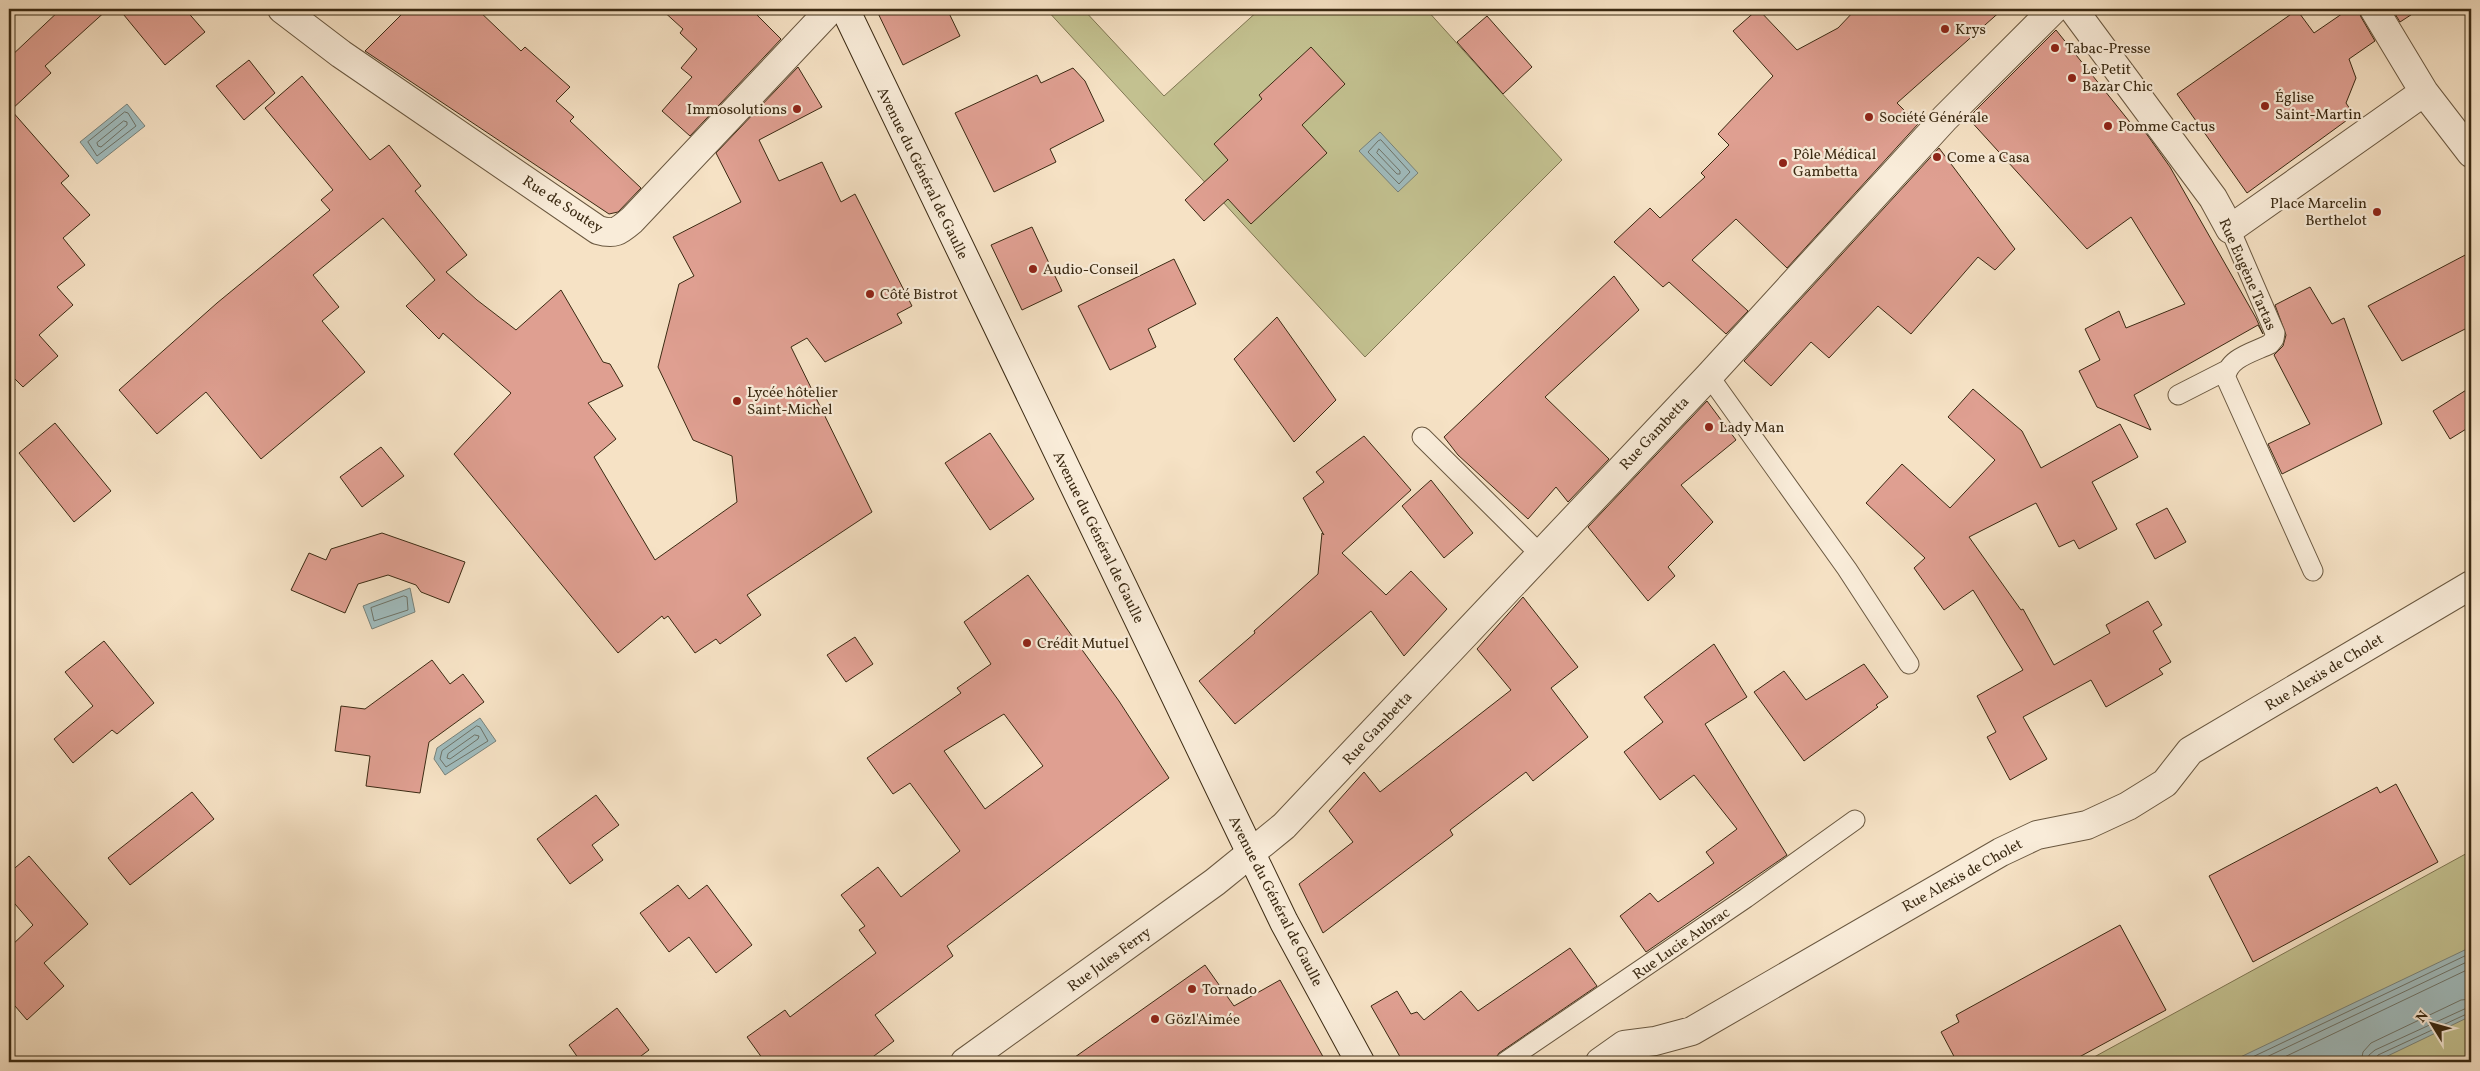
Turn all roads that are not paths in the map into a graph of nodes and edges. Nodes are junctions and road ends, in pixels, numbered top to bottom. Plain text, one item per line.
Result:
1 (282, 9) edge
2 (831, 9) edge
3 (844, 9) edge
4 (2054, 9) edge
5 (2073, 9) edge
6 (2374, 9) edge
7 (2424, 92) junction
8 (2471, 153) edge
9 (2230, 229) junction
10 (2226, 370) junction
11 (1709, 376) junction
12 (2178, 395) dead end
13 (1422, 437) dead end
14 (1540, 554) junction
15 (2313, 571) dead end
16 (2471, 585) edge
17 (1909, 664) dead end
18 (1855, 820) dead end
19 (1250, 853) junction
20 (965, 1062) edge
21 (1360, 1062) edge
22 (1505, 1062) edge
23 (1600, 1062) edge

1 - 2 street, Rue de Soutey
3 - 19 street, Avenue du Général de Gaulle
4 - 11 street, Rue Gambetta
5 - 9 street, Rue Eugène Tartas
6 - 7 street
7 - 8 street
7 - 9 street
9 - 10 lane, Rue Eugène Tartas
10 - 12 lane
10 - 15 lane
11 - 14 street, Rue Gambetta
11 - 17 lane
13 - 14 lane
14 - 19 street, Rue Gambetta
16 - 23 street, Rue Alexis de Cholet
18 - 22 lane, Rue Lucie Aubrac
19 - 20 street, Rue Jules Ferry
19 - 21 street, Avenue du Général de Gaulle

